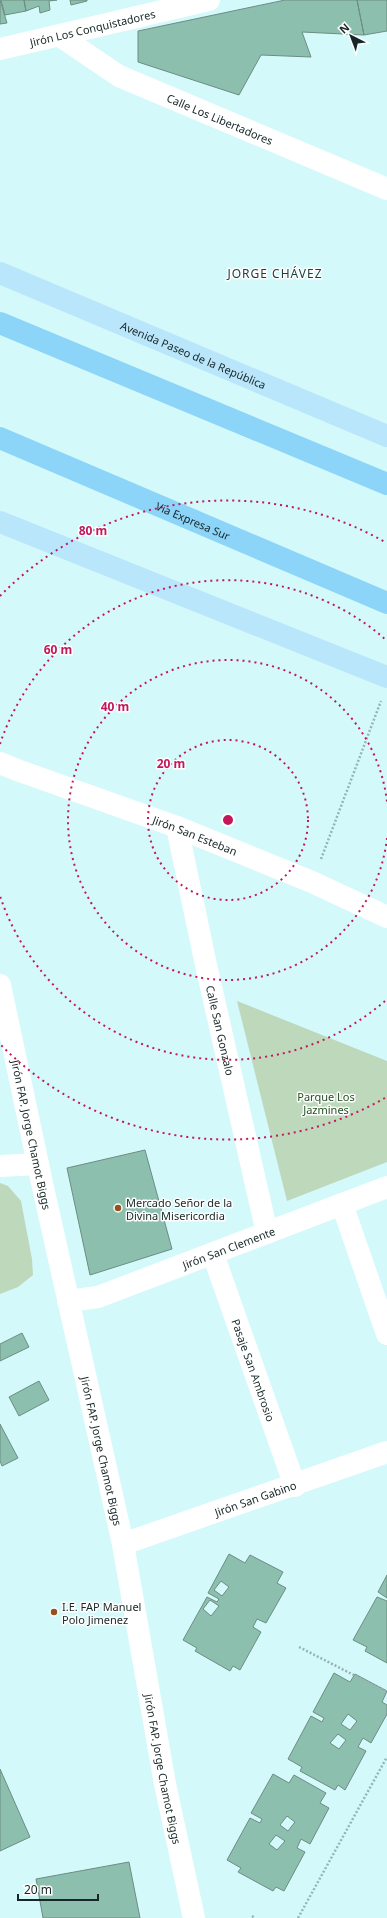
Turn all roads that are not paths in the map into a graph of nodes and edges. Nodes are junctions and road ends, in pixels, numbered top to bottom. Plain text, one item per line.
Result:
1 (209, 0) edge
2 (60, 36) junction
3 (0, 49) edge
4 (387, 189) edge
5 (0, 273) edge
6 (0, 323) edge
7 (387, 436) edge
8 (0, 438) edge
9 (387, 484) edge
10 (0, 522) edge
11 (387, 603) edge
12 (387, 677) edge
13 (0, 763) edge
14 (177, 827) junction
15 (387, 917) edge
16 (0, 985) edge
17 (38, 1164) junction
18 (0, 1166) edge
19 (387, 1187) edge
20 (342, 1204) junction
21 (267, 1233) junction
22 (212, 1254) junction
23 (68, 1301) junction
24 (387, 1334) edge
25 (387, 1452) edge
26 (295, 1486) junction
27 (123, 1544) junction
28 (194, 1918) edge

1 - 2 street, Jirón Los Conquistadores
2 - 3 street, Jirón Los Conquistadores
2 - 4 street, Calle Los Libertadores
5 - 7 main road, Avenida Paseo de la República
6 - 9 highway
8 - 11 highway, Via Expresa Sur
10 - 12 main road
13 - 14 street, Jirón San Esteban
14 - 15 street, Jirón San Esteban
14 - 21 street, Calle San Gonzalo
16 - 17 street, Jirón FAP. Jorge Chamot Biggs
17 - 18 street
17 - 23 street, Jirón FAP. Jorge Chamot Biggs
19 - 20 street, Jirón San Clemente
20 - 21 street, Jirón San Clemente
20 - 24 street
21 - 22 street, Jirón San Clemente
22 - 23 street, Jirón San Clemente
22 - 26 street, Pasaje San Ambrosio
23 - 27 street, Jirón FAP. Jorge Chamot Biggs
25 - 26 street, Jirón San Gabino
26 - 27 street, Jirón San Gabino
27 - 28 street, Jirón FAP. Jorge Chamot Biggs

